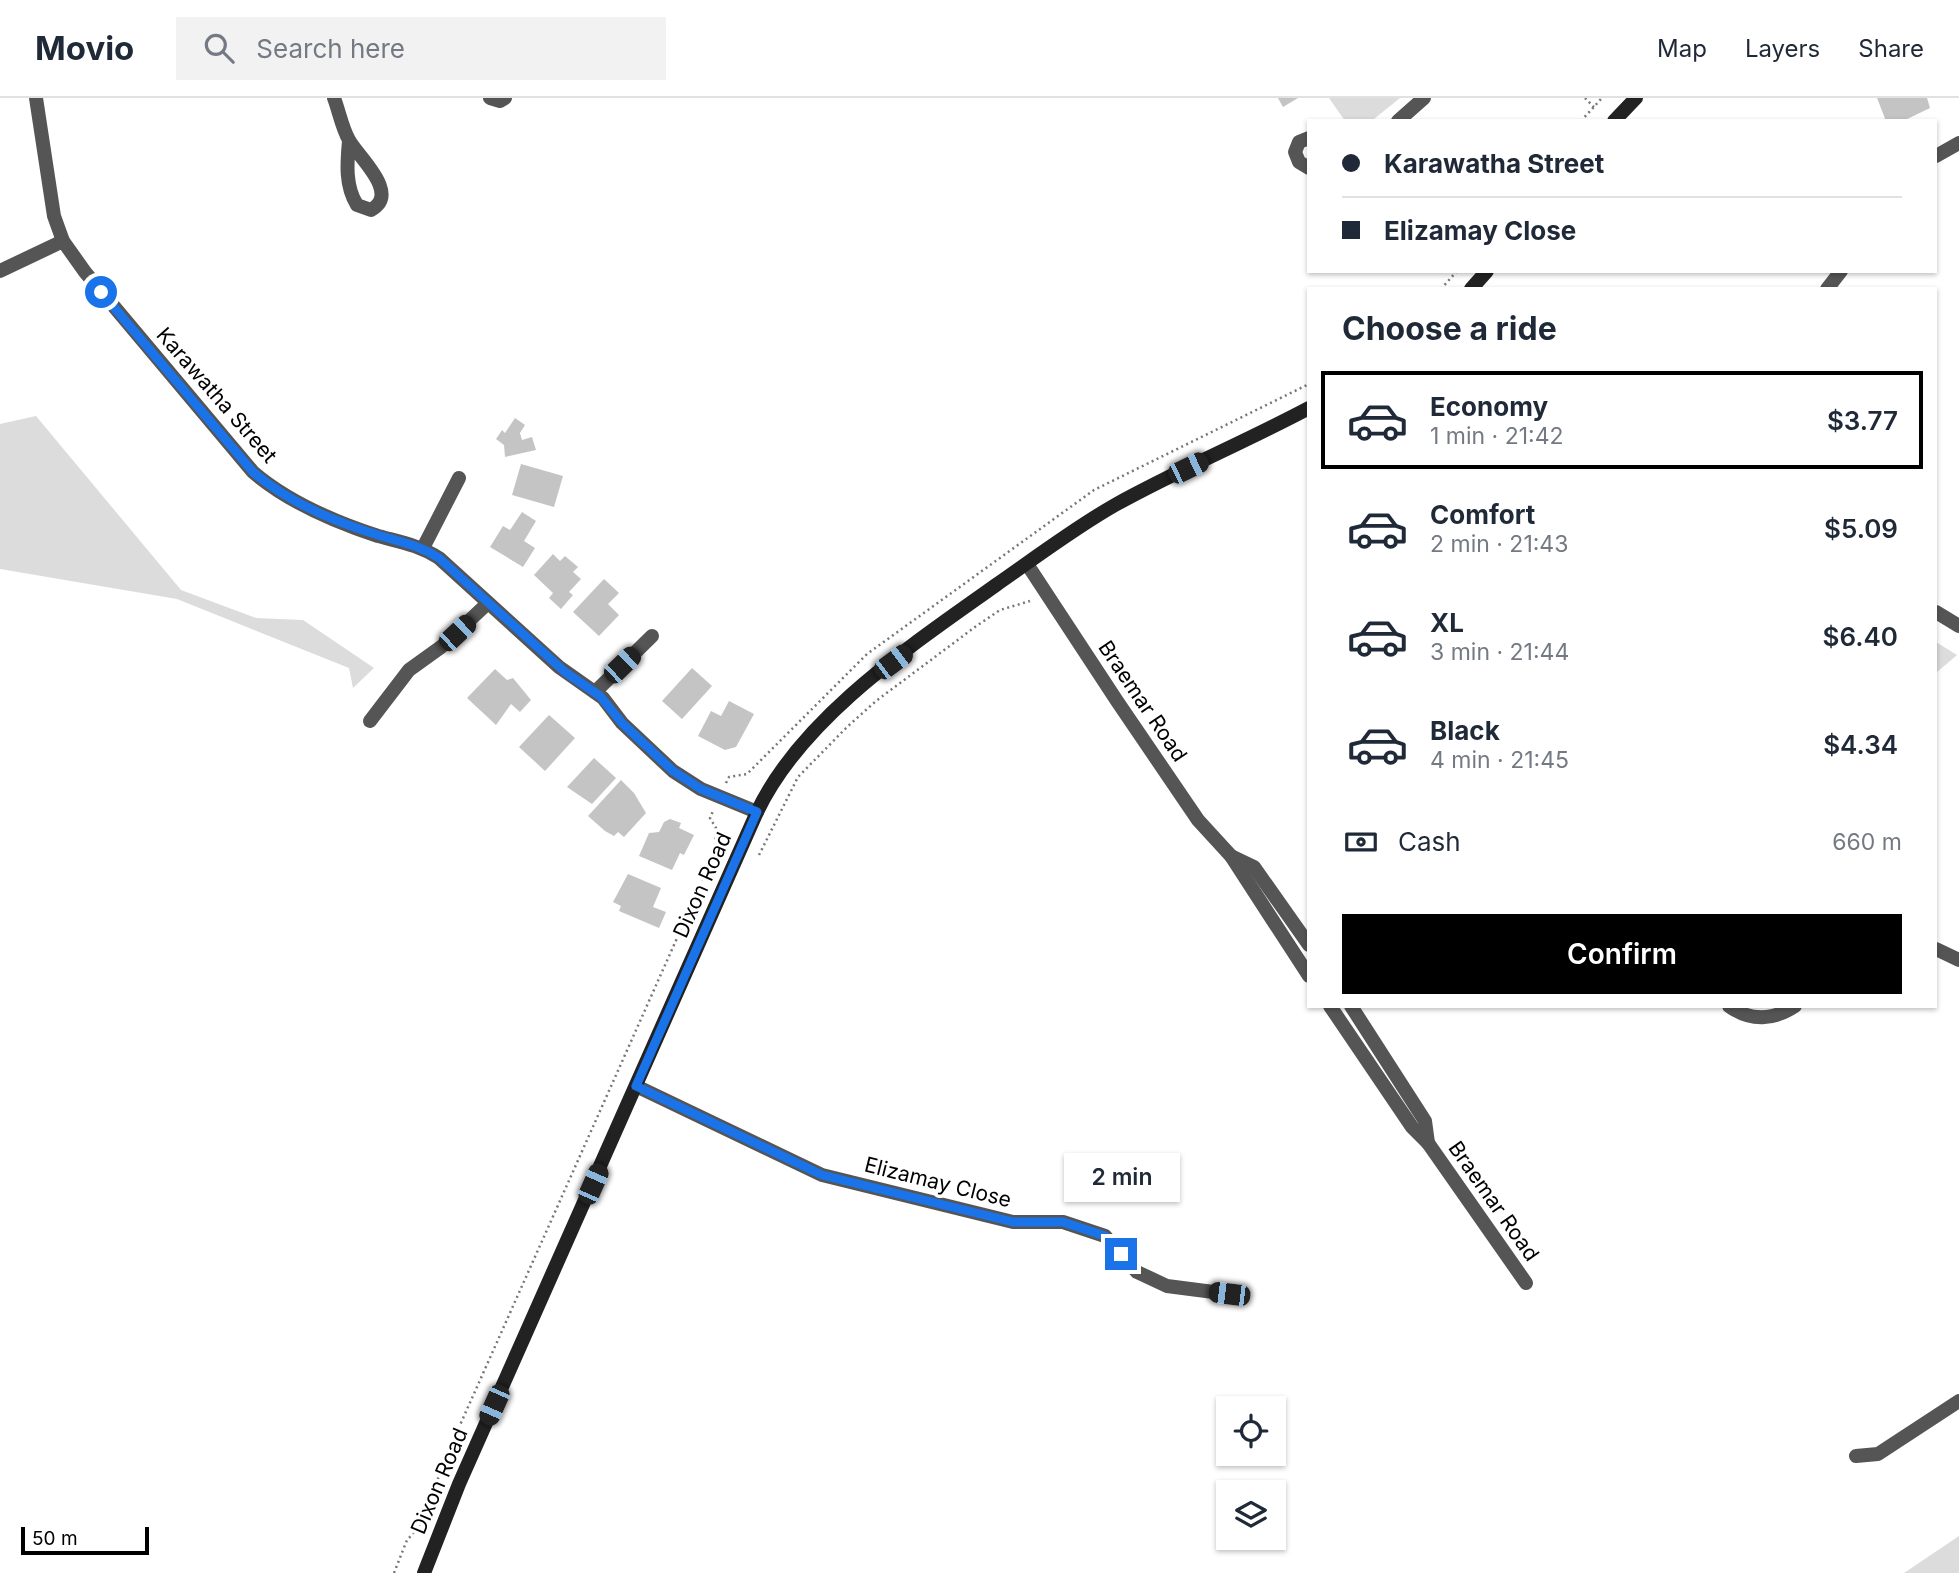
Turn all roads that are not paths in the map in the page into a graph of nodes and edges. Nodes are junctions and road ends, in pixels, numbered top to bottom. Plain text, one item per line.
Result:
1 (36, 98) edge
2 (334, 98) edge
3 (490, 98) edge
4 (505, 98) edge
5 (1424, 98) edge
6 (1636, 98) edge
7 (1400, 119) edge
8 (1616, 119) edge
9 (1307, 139) edge
10 (349, 141) dead end
11 (1959, 143) edge
12 (1937, 155) edge
13 (1307, 167) edge
14 (63, 241) junction
15 (0, 271) edge
16 (1486, 273) edge
17 (1839, 273) edge
18 (1473, 287) edge
19 (1829, 287) edge
20 (1307, 409) edge
21 (459, 478) dead end
22 (422, 548) junction
23 (1027, 564) junction
24 (488, 603) junction
25 (1937, 613) edge
26 (1959, 626) edge
27 (652, 636) dead end
28 (595, 692) junction
29 (370, 721) dead end
30 (757, 812) junction
31 (1231, 856) junction
32 (1307, 942) edge
33 (1937, 949) edge
34 (1959, 960) edge
35 (1307, 973) edge
36 (1331, 1008) edge
37 (1352, 1008) edge
38 (1734, 1008) edge
39 (1792, 1008) edge
40 (636, 1086) junction
41 (1428, 1143) junction
42 (1527, 1283) dead end
43 (1229, 1294) dead end
44 (1959, 1401) edge
45 (1856, 1456) dead end
46 (424, 1573) edge

1 - 14 street, Karawatha Street
2 - 10 street
3 - 4 street
5 - 7 street
6 - 8 main road
9 - 13 street
11 - 12 street
14 - 15 street
14 - 22 street, Karawatha Street
16 - 18 main road
17 - 19 street
20 - 23 main road, Dixon Road
21 - 22 street
22 - 24 street, Karawatha Street
23 - 30 main road, Dixon Road
23 - 31 street, Braemar Road
24 - 28 street, Karawatha Street
24 - 29 street
25 - 26 street
27 - 28 street
28 - 30 street, Karawatha Street
30 - 40 main road, Dixon Road
31 - 32 street, Braemar Road
31 - 35 street, Braemar Road
33 - 34 street
36 - 41 street, Braemar Road
37 - 41 street, Braemar Road
38 - 39 street
40 - 43 street, Elizamay Close
40 - 46 main road, Dixon Road
41 - 42 street, Braemar Road
44 - 45 street

